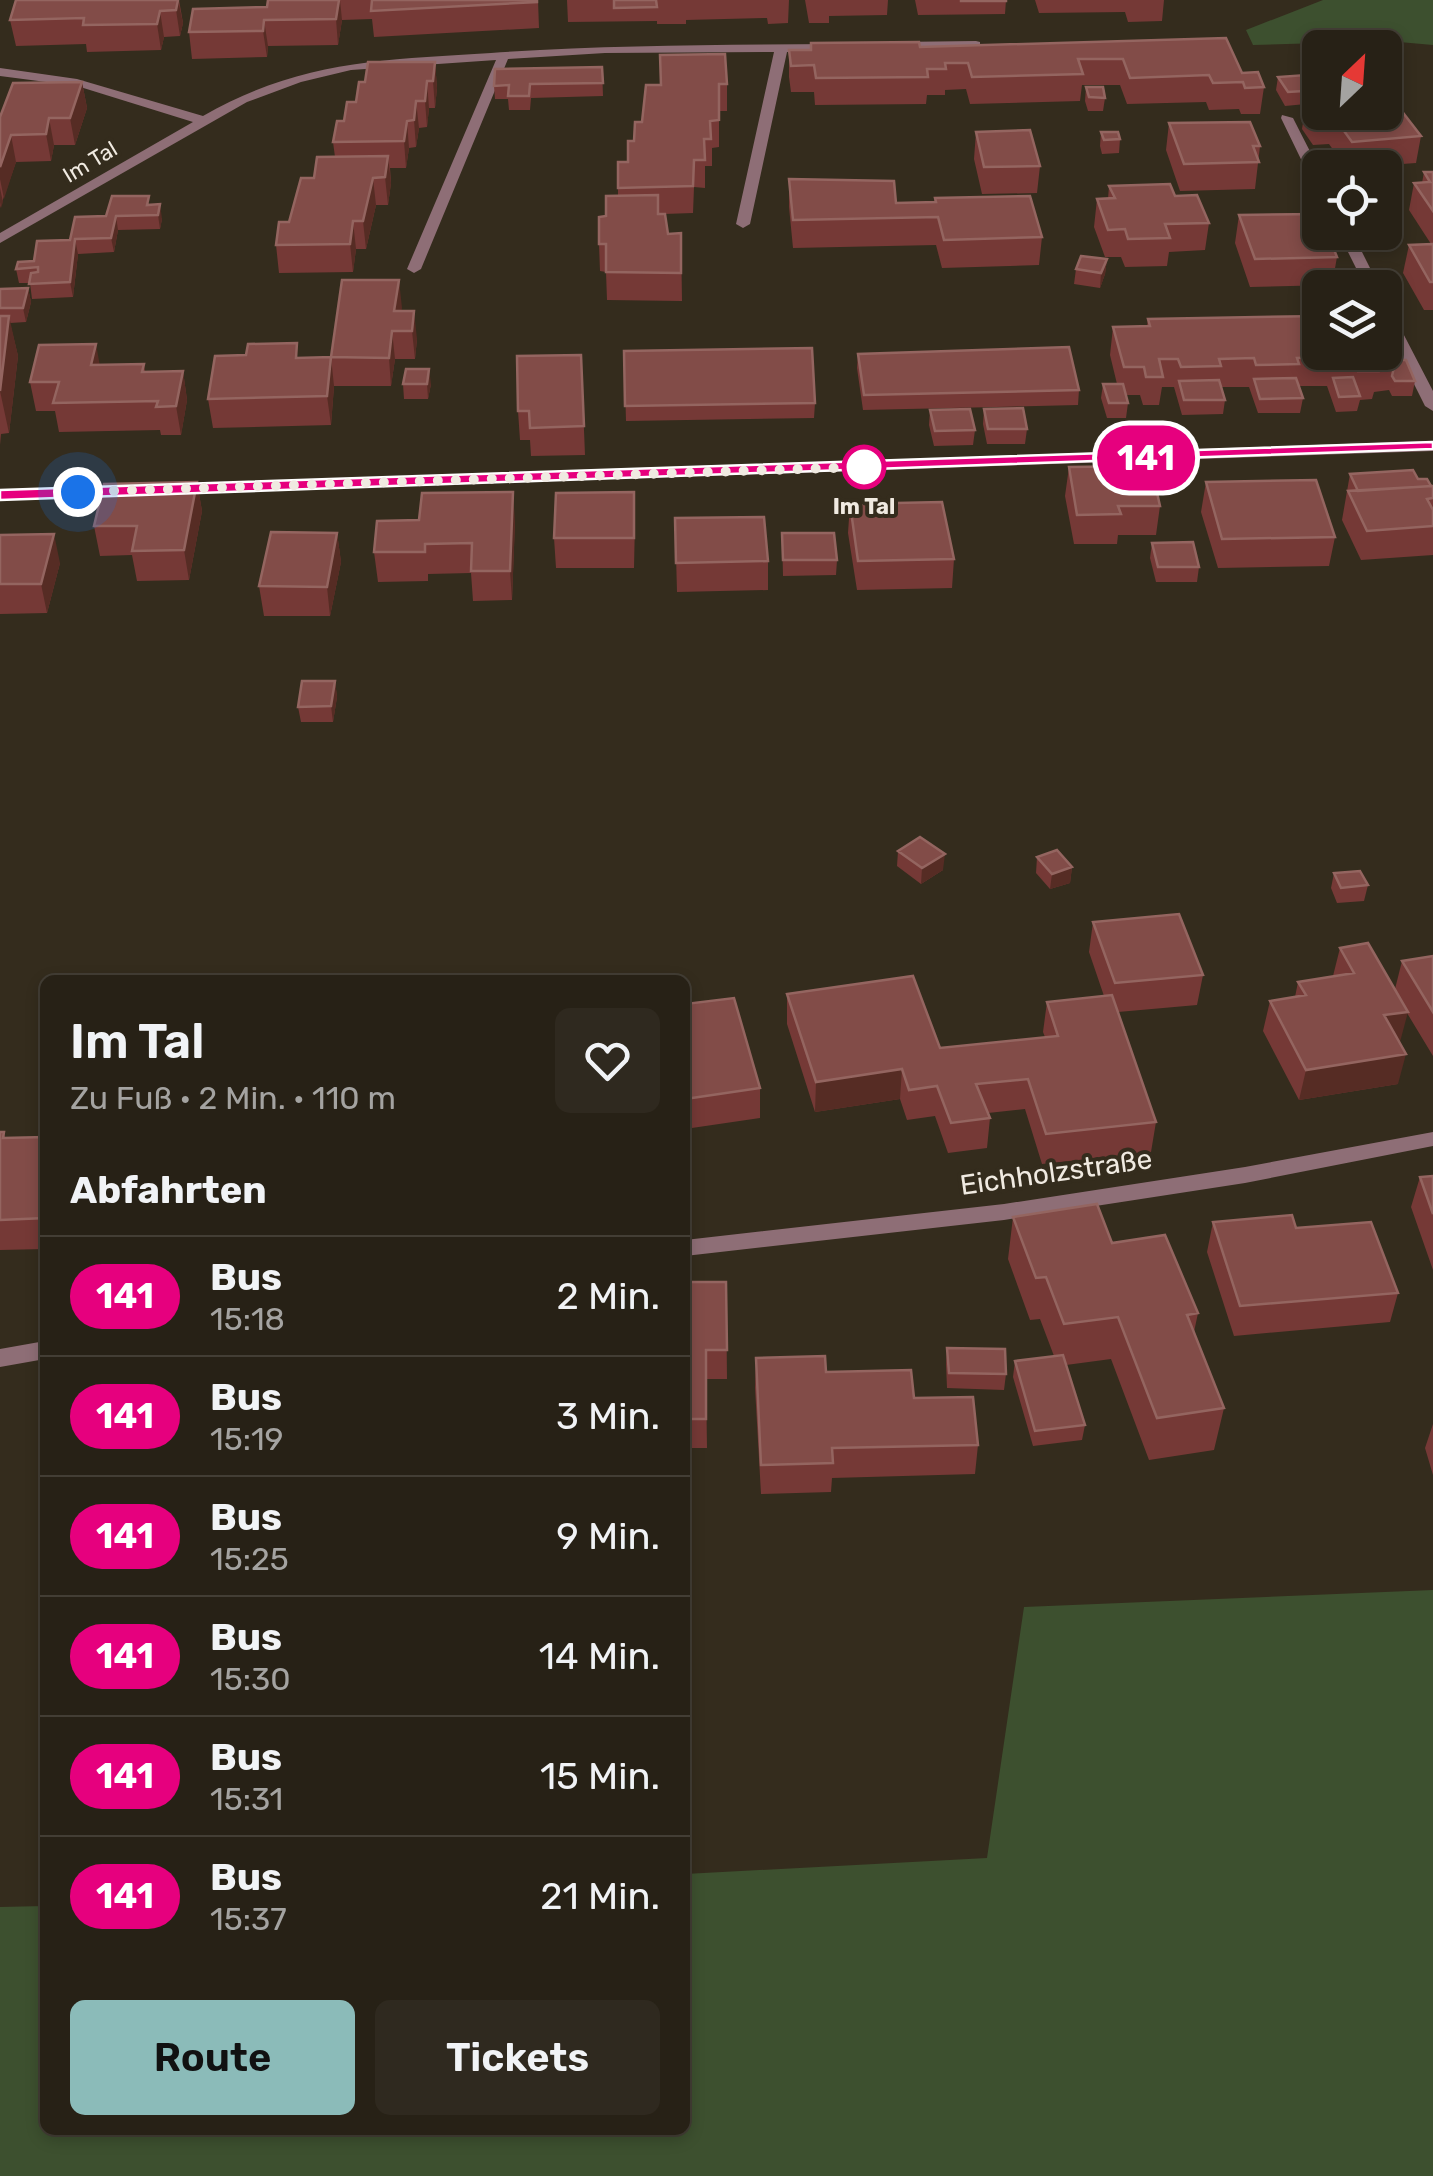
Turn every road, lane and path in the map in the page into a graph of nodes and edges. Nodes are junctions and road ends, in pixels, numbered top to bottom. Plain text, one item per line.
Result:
1 (992, 45) edge
2 (859, 47) edge
3 (879, 47) edge
4 (781, 49) junction
5 (504, 54) junction
6 (0, 72) edge
7 (1287, 118) dead end
8 (200, 120) junction
9 (1303, 150) edge
10 (743, 224) dead end
11 (0, 238) edge
12 (414, 270) dead end
13 (1402, 345) edge
14 (1433, 406) edge
15 (1433, 446) edge
16 (138, 490) edge
17 (157, 490) edge
18 (0, 495) edge
19 (1433, 1139) edge
20 (690, 1247) edge
21 (40, 1351) edge
22 (0, 1358) edge

1 - 3 street
2 - 4 street, Im Tal
4 - 5 street, Im Tal
4 - 10 street
5 - 8 street, Im Tal
5 - 12 street
6 - 8 street
7 - 9 street
8 - 11 street, Im Tal
13 - 14 street
15 - 17 street
16 - 18 street
19 - 20 street, Eichholzstraße
21 - 22 street

